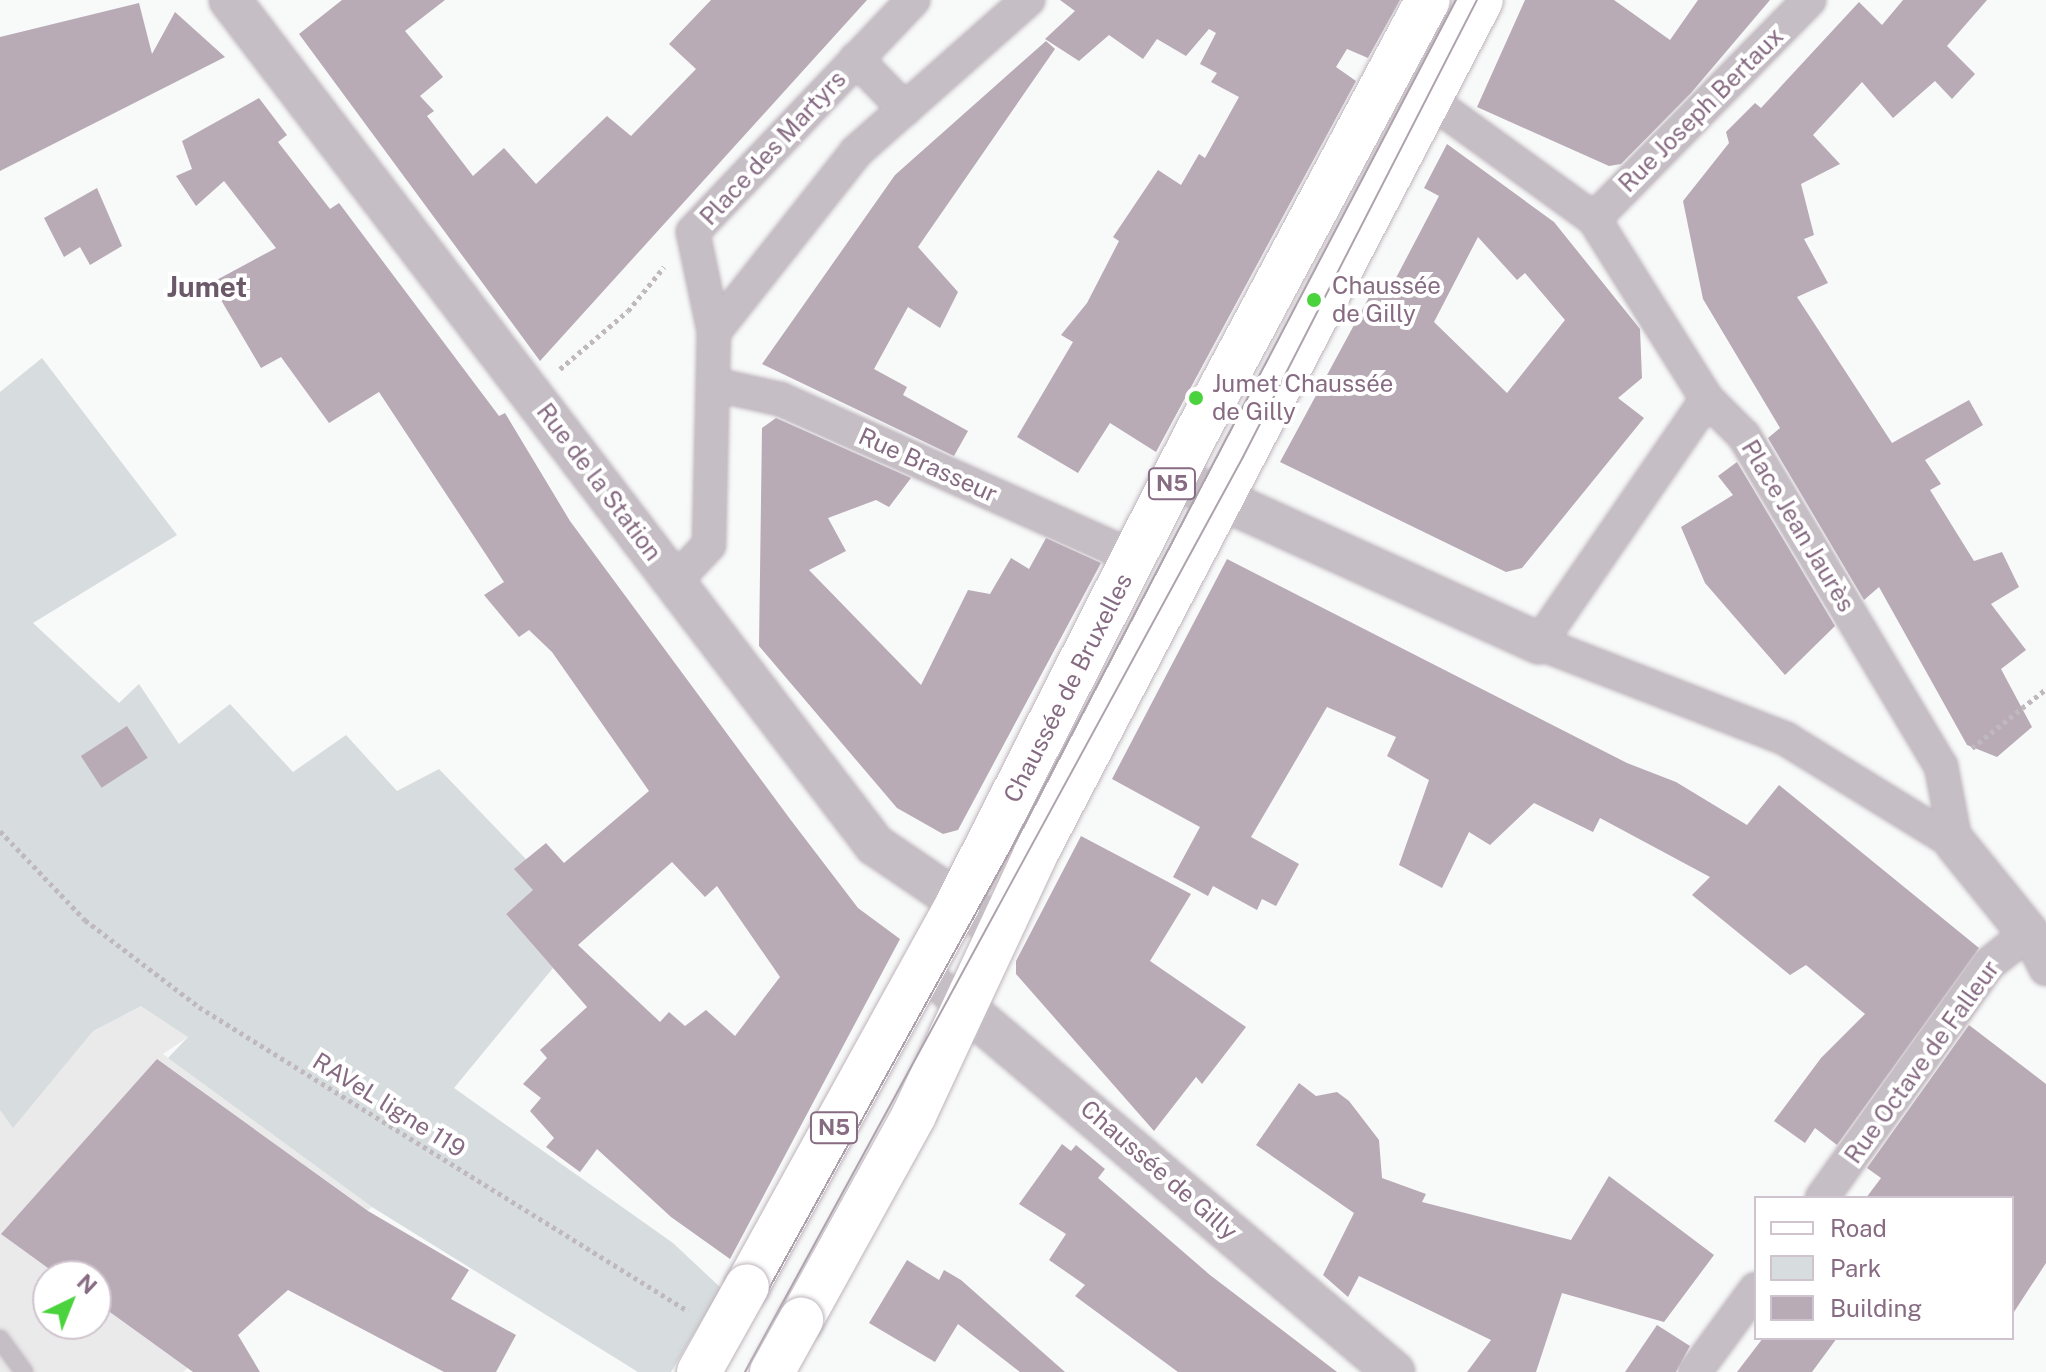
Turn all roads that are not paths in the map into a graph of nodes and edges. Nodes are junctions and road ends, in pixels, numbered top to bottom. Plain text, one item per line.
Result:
1 (230, 0) edge
2 (913, 0) edge
3 (1028, 0) edge
4 (1428, 0) edge
5 (1481, 0) edge
6 (1809, 0) edge
7 (856, 59) junction
8 (1431, 101) junction
9 (905, 109) junction
10 (1594, 219) junction
11 (714, 332) junction
12 (717, 385) junction
13 (1707, 399) junction
14 (1175, 478) junction
15 (1222, 501) junction
16 (1134, 557) junction
17 (674, 582) junction
18 (1539, 643) junction
19 (1956, 844) junction
20 (958, 903) junction
21 (1000, 930) junction
22 (2028, 933) junction
23 (2046, 969) edge
24 (921, 970) junction
25 (964, 1007) junction
26 (1823, 1196) edge
27 (1754, 1292) edge
28 (0, 1339) edge
29 (24, 1372) edge
30 (699, 1372) edge
31 (772, 1372) edge
32 (1394, 1372) edge
33 (1695, 1372) edge

1 - 17 street, Rue de la Station
2 - 7 street, Place des Martyrs
3 - 9 street
4 - 14 main road, Chaussée de Bruxelles / N5
5 - 8 main road, Chaussée de Bruxelles / N5
6 - 10 street, Rue Joseph Bertaux
7 - 9 street, Place des Martyrs
7 - 11 street, Place des Martyrs
8 - 10 street
8 - 15 main road, Chaussée de Bruxelles / N5
9 - 11 street
10 - 13 street
11 - 12 street, Place des Martyrs
12 - 16 street, Rue Brasseur
12 - 17 street, Place des Martyrs
13 - 18 street
13 - 19 street, Place Jean Jaurès
14 - 15 street, Place Jean Jaurès
14 - 16 main road, Chaussée de Bruxelles / N5
15 - 18 street, Place Jean Jaurès
15 - 21 main road, Chaussée de Bruxelles / N5
16 - 20 main road, Chaussée de Bruxelles / N5
17 - 20 street, Rue de la Station
18 - 19 street, Place Jean Jaurès
19 - 22 street, Place Jean Jaurès
20 - 21 street, Rue de la Station
20 - 24 main road, Chaussée de Bruxelles / N5
21 - 25 main road, Chaussée de Bruxelles / N5
22 - 23 street
22 - 26 street, Rue Octave de Falleur
24 - 25 street, Chaussée de Gilly
24 - 30 main road, Chaussée de Bruxelles / N5, bridge
25 - 31 main road, Chaussée de Bruxelles / N5, bridge
25 - 32 street, Chaussée de Gilly
27 - 33 street
28 - 29 lane

